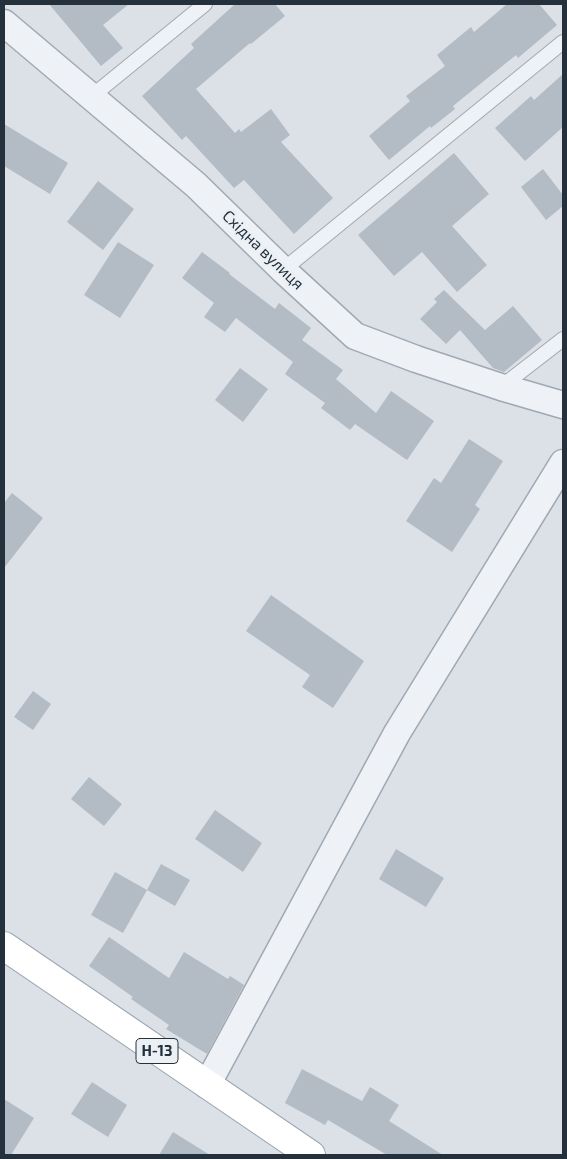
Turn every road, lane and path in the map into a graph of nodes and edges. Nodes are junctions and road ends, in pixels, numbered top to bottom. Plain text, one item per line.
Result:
1 (204, 4) edge
2 (4, 23) edge
3 (563, 42) edge
4 (91, 97) junction
5 (283, 270) junction
6 (563, 339) edge
7 (501, 387) junction
8 (563, 405) edge
9 (563, 463) edge
10 (4, 946) edge
11 (207, 1085) junction
12 (311, 1155) edge

1 - 4 lane
2 - 4 street, Східна вулиця
3 - 5 lane
4 - 5 street, Східна вулиця
5 - 7 street, Східна вулиця
6 - 7 lane
7 - 8 street, Східна вулиця
9 - 11 street
10 - 11 main road, Н-13
11 - 12 main road, Н-13

